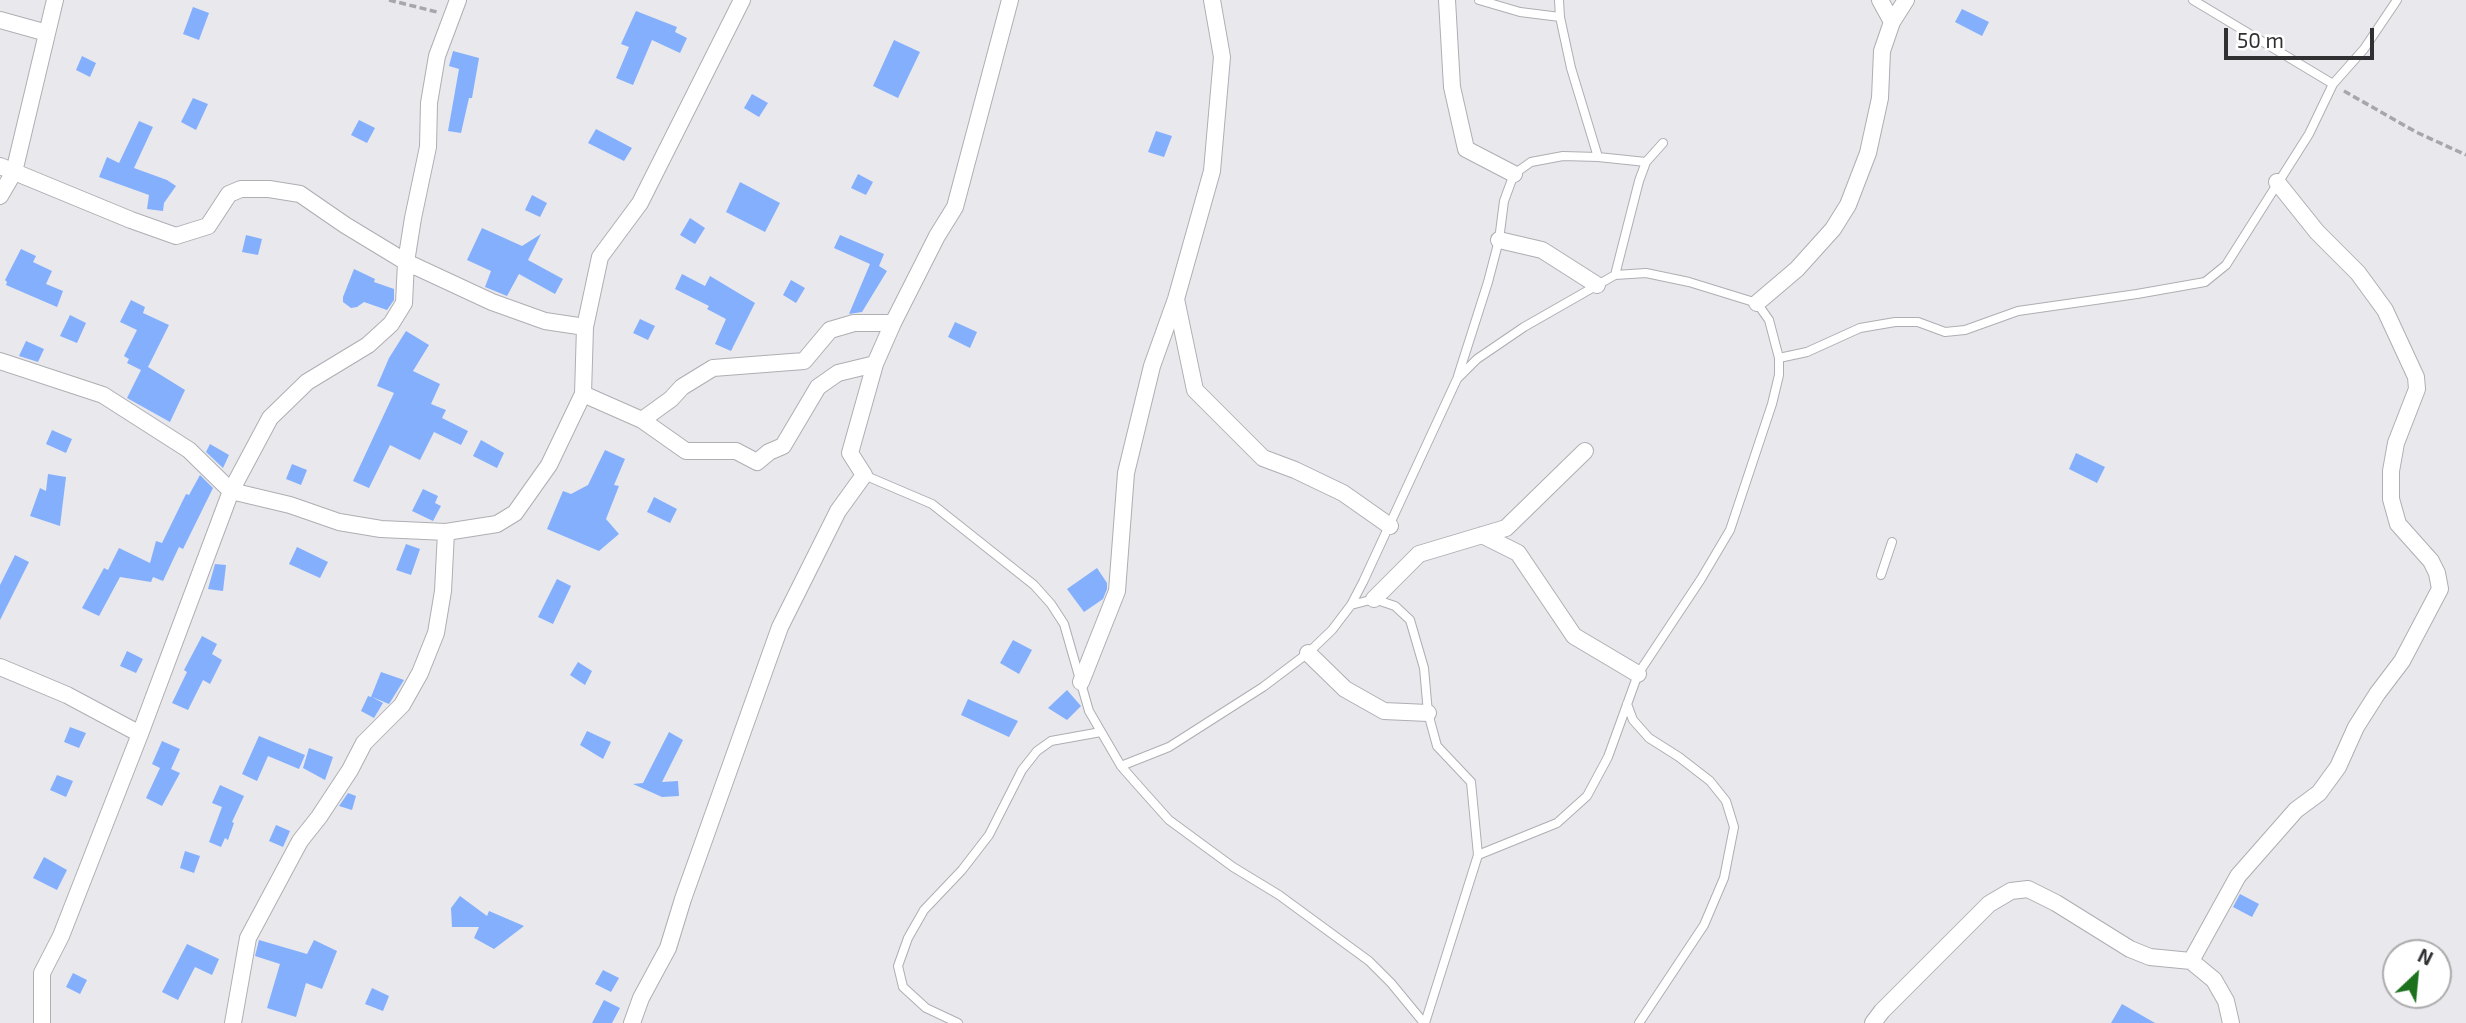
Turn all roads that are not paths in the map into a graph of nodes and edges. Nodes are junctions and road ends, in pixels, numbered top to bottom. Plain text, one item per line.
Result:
1 (55, 0) edge
2 (742, 0) edge
3 (1010, 0) edge
4 (1212, 0) edge
5 (1447, 0) edge
6 (1479, 0) edge
7 (1559, 0) edge
8 (1880, 0) edge
9 (1906, 0) edge
10 (2193, 0) edge
11 (2397, 0) edge
12 (455, 8) edge
13 (1560, 17) junction
14 (0, 20) edge
15 (1892, 22) junction
16 (47, 33) junction
17 (2333, 84) junction
18 (1663, 143) dead end
19 (1598, 157) junction
20 (1646, 162) junction
21 (7, 169) edge
22 (1514, 174) junction
23 (2277, 182) junction
24 (0, 196) edge
25 (1499, 240) junction
26 (406, 262) junction
27 (1615, 275) junction
28 (1597, 285) junction
29 (1176, 299) junction
30 (1757, 303) junction
31 (893, 323) junction
32 (585, 327) junction
33 (1779, 358) junction
34 (0, 361) edge
35 (875, 364) junction
36 (1457, 379) junction
37 (583, 394) junction
38 (642, 420) junction
39 (1586, 451) dead end
40 (864, 475) junction
41 (231, 491) junction
42 (1390, 526) junction
43 (446, 532) junction
44 (1482, 535) junction
45 (1892, 542) dead end
46 (1881, 575) dead end
47 (1374, 598) junction
48 (1351, 605) junction
49 (1308, 653) junction
50 (0, 667) edge
51 (1638, 674) junction
52 (1081, 682) junction
53 (1627, 704) junction
54 (1428, 713) junction
55 (1101, 732) junction
56 (140, 734) junction
57 (1121, 766) junction
58 (1478, 855) junction
59 (2191, 961) junction
60 (42, 1023) edge
61 (233, 1023) edge
62 (632, 1023) edge
63 (958, 1023) edge
64 (1424, 1023) edge
65 (1639, 1023) edge
66 (1873, 1023) edge
67 (2231, 1023) edge

1 - 16 street
2 - 32 street
3 - 31 street
4 - 29 street
5 - 22 street
6 - 13 lane
7 - 13 lane
8 - 15 street
9 - 15 street
10 - 17 lane
11 - 17 lane
12 - 26 street
13 - 19 lane
14 - 16 street
15 - 30 street
16 - 21 street
17 - 23 lane
18 - 20 lane
19 - 20 lane
19 - 22 lane
20 - 27 lane
21 - 24 street
21 - 26 street
22 - 25 lane
23 - 33 lane
23 - 59 street
25 - 28 street
25 - 36 lane
26 - 32 street
26 - 41 street
27 - 28 lane
27 - 30 lane
28 - 36 lane
29 - 42 street
29 - 52 street
30 - 33 lane
31 - 35 street
31 - 38 street
32 - 37 street
33 - 51 lane
34 - 41 street
35 - 38 street
35 - 40 street
36 - 42 lane
37 - 38 street
37 - 43 street
39 - 44 street
40 - 52 lane
40 - 62 street
41 - 43 street
41 - 56 street
42 - 48 lane
43 - 61 street
44 - 47 street
44 - 51 street
45 - 46 lane
47 - 48 lane
47 - 54 lane
48 - 49 lane
49 - 54 street
49 - 57 lane
50 - 56 street
51 - 53 lane
52 - 55 lane
53 - 58 lane
53 - 65 lane
54 - 58 lane
55 - 57 lane
55 - 63 lane
56 - 60 street
57 - 64 lane
58 - 64 lane
59 - 66 street
59 - 67 street

